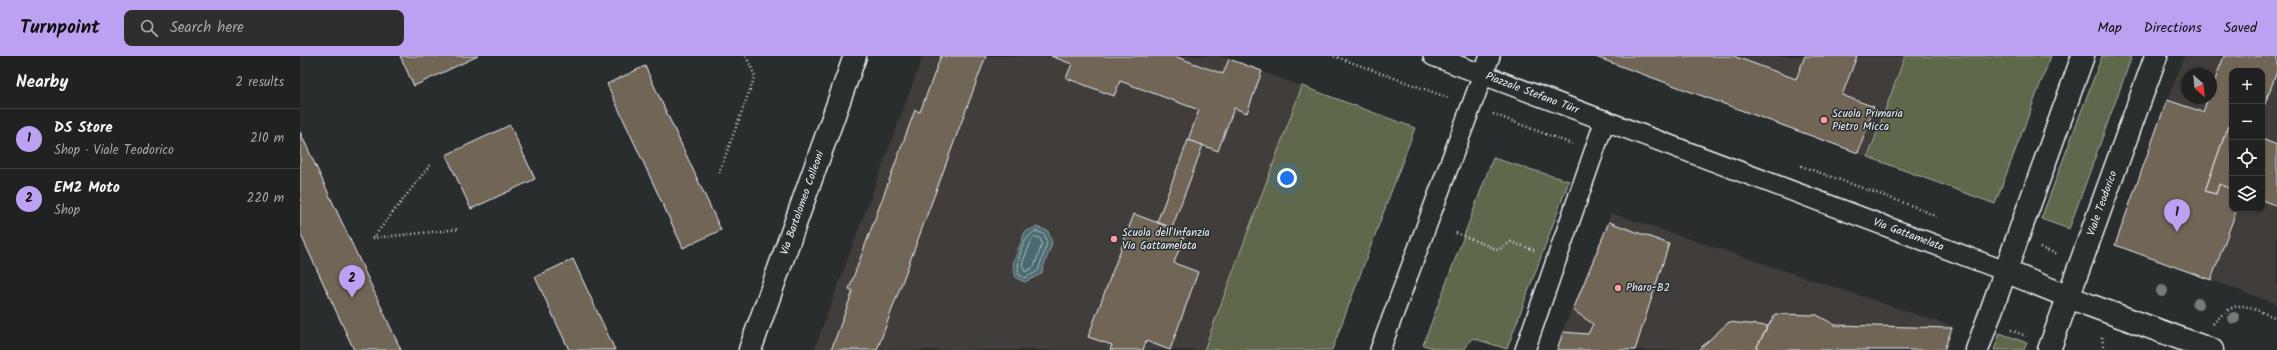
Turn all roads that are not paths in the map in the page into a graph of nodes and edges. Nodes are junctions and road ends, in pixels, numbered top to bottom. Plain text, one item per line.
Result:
1 (855, 56) edge
2 (1433, 56) edge
3 (1490, 56) edge
4 (2083, 56) edge
5 (2156, 56) edge
6 (1484, 74) junction
7 (1605, 120) junction
8 (2005, 271) junction
9 (2069, 297) junction
10 (750, 350) edge
11 (1380, 350) edge
12 (1525, 350) edge
13 (1977, 350) edge
14 (2049, 350) edge
15 (2212, 350) edge

1 - 10 street, Via Bartolomeo Colleoni
2 - 6 street
3 - 6 street
4 - 8 street
5 - 9 street, Viale Teodorico
6 - 7 street, Piazzale Stefano Türr
6 - 11 street, Piazzale Stefano Türr
7 - 8 street, Via Gattamelata
7 - 12 street
8 - 9 street, Via Gattamelata
8 - 13 street
9 - 14 street, Viale Teodorico
9 - 15 street, Via Gattamelata

